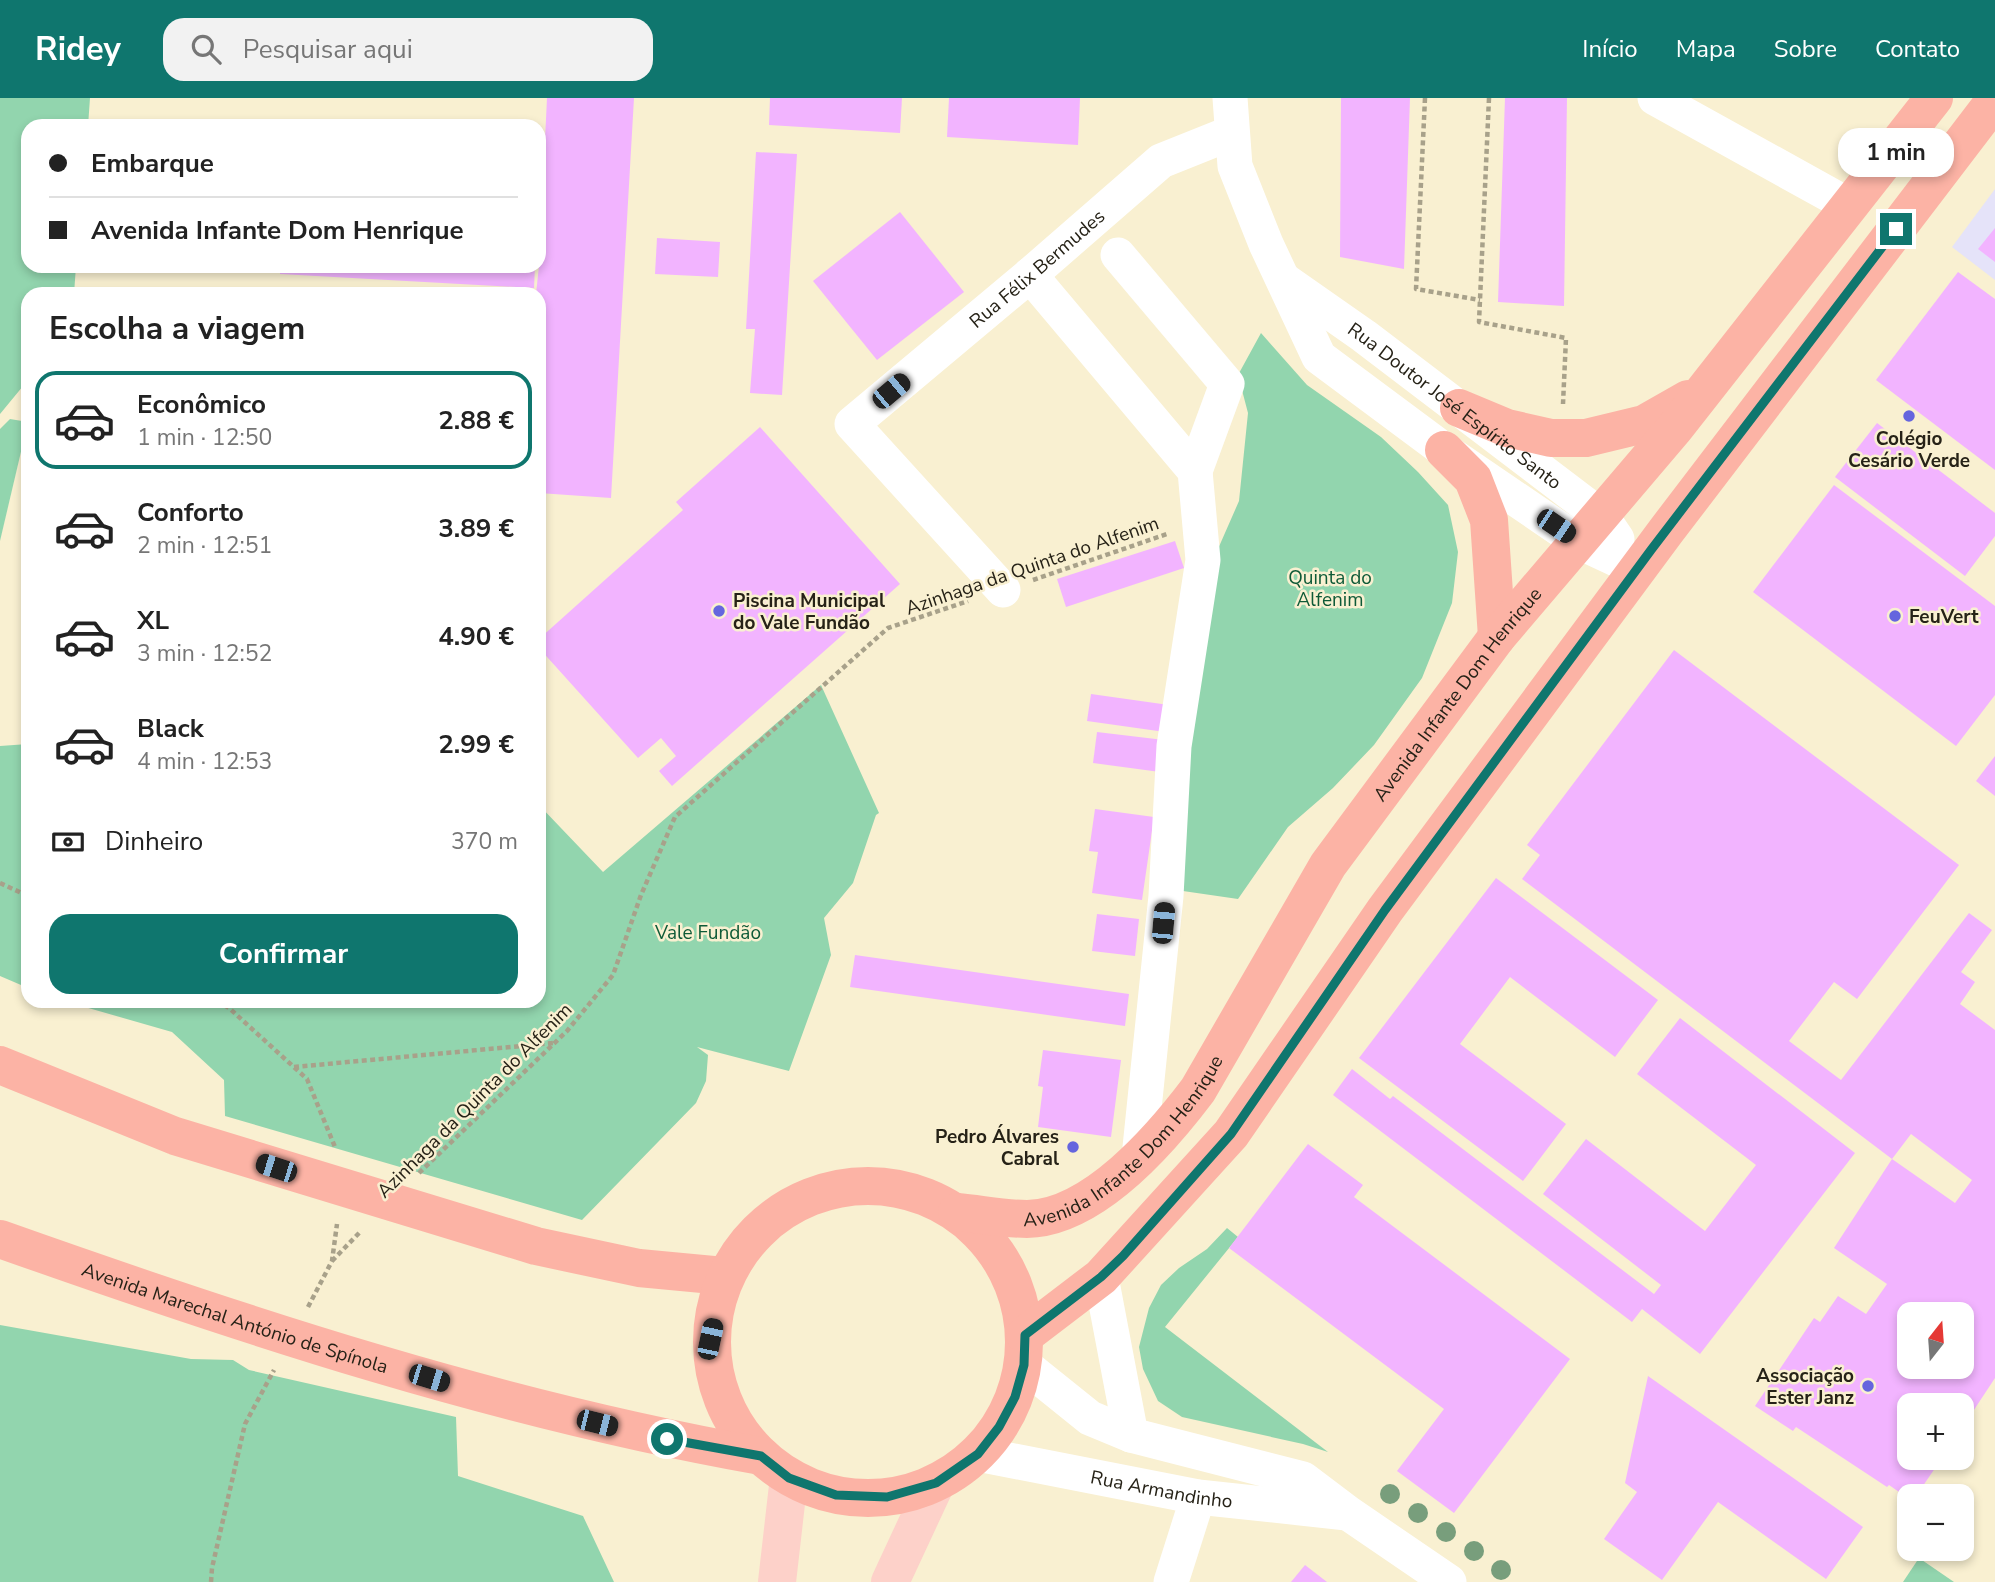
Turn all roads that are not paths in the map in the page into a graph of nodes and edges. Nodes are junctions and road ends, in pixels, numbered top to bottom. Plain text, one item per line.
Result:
1 (1230, 98) edge
2 (1655, 98) edge
3 (1934, 98) edge
4 (1995, 100) edge
5 (1231, 133) junction
6 (1850, 206) junction
7 (1118, 256) dead end
8 (1030, 275) junction
9 (1284, 280) junction
10 (1708, 387) junction
11 (1459, 408) junction
12 (1444, 450) junction
13 (1195, 471) junction
14 (1590, 529) junction
15 (1637, 569) junction
16 (1003, 590) road end
17 (1497, 637) junction
18 (0, 1065) edge
19 (1139, 1157) junction
20 (957, 1212) junction
21 (0, 1239) edge
22 (724, 1276) junction
23 (1101, 1277) junction
24 (1024, 1350) junction
25 (1131, 1435) junction
26 (978, 1454) junction
27 (775, 1467) junction
28 (936, 1483) junction
29 (1198, 1497) junction
30 (1348, 1513) junction
31 (777, 1582) edge
32 (890, 1582) edge
33 (1171, 1582) edge
34 (1449, 1582) edge

1 - 5 street, Rua Doutor José Espírito Santo
2 - 6 street
3 - 6 highway, Avenida Infante Dom Henrique
4 - 15 highway
5 - 8 street, Rua Félix Bermudes
5 - 9 street, Rua Doutor José Espírito Santo
6 - 10 highway, Avenida Infante Dom Henrique
7 - 13 street
8 - 13 street
8 - 16 street, Rua Félix Bermudes
9 - 11 street, Rua Doutor José Espírito Santo
9 - 12 street, Rua Doutor José Espírito Santo
10 - 11 highway
10 - 14 highway, Avenida Infante Dom Henrique
11 - 14 street, Rua Doutor José Espírito Santo
12 - 14 street, Rua Doutor José Espírito Santo
12 - 17 highway
13 - 19 street
14 - 15 street, Rua Doutor José Espírito Santo
14 - 17 highway, Avenida Infante Dom Henrique
15 - 23 highway
17 - 19 highway, Avenida Infante Dom Henrique
18 - 22 highway
19 - 20 highway, Avenida Infante Dom Henrique
20 - 22 highway
20 - 24 highway
21 - 27 highway, Avenida Marechal António de Spínola
22 - 27 highway
23 - 24 highway
23 - 25 street
24 - 25 street, Rua Armandinho
24 - 26 highway, Avenida Marechal António de Spínola
25 - 30 street, Rua Armandinho
26 - 28 highway, Avenida Marechal António de Spínola
26 - 29 street, Rua Armandinho
27 - 28 highway, Avenida Marechal António de Spínola
27 - 31 main road
28 - 32 main road
29 - 30 street, Rua Armandinho
29 - 33 street
30 - 34 street, Rua Armandinho

